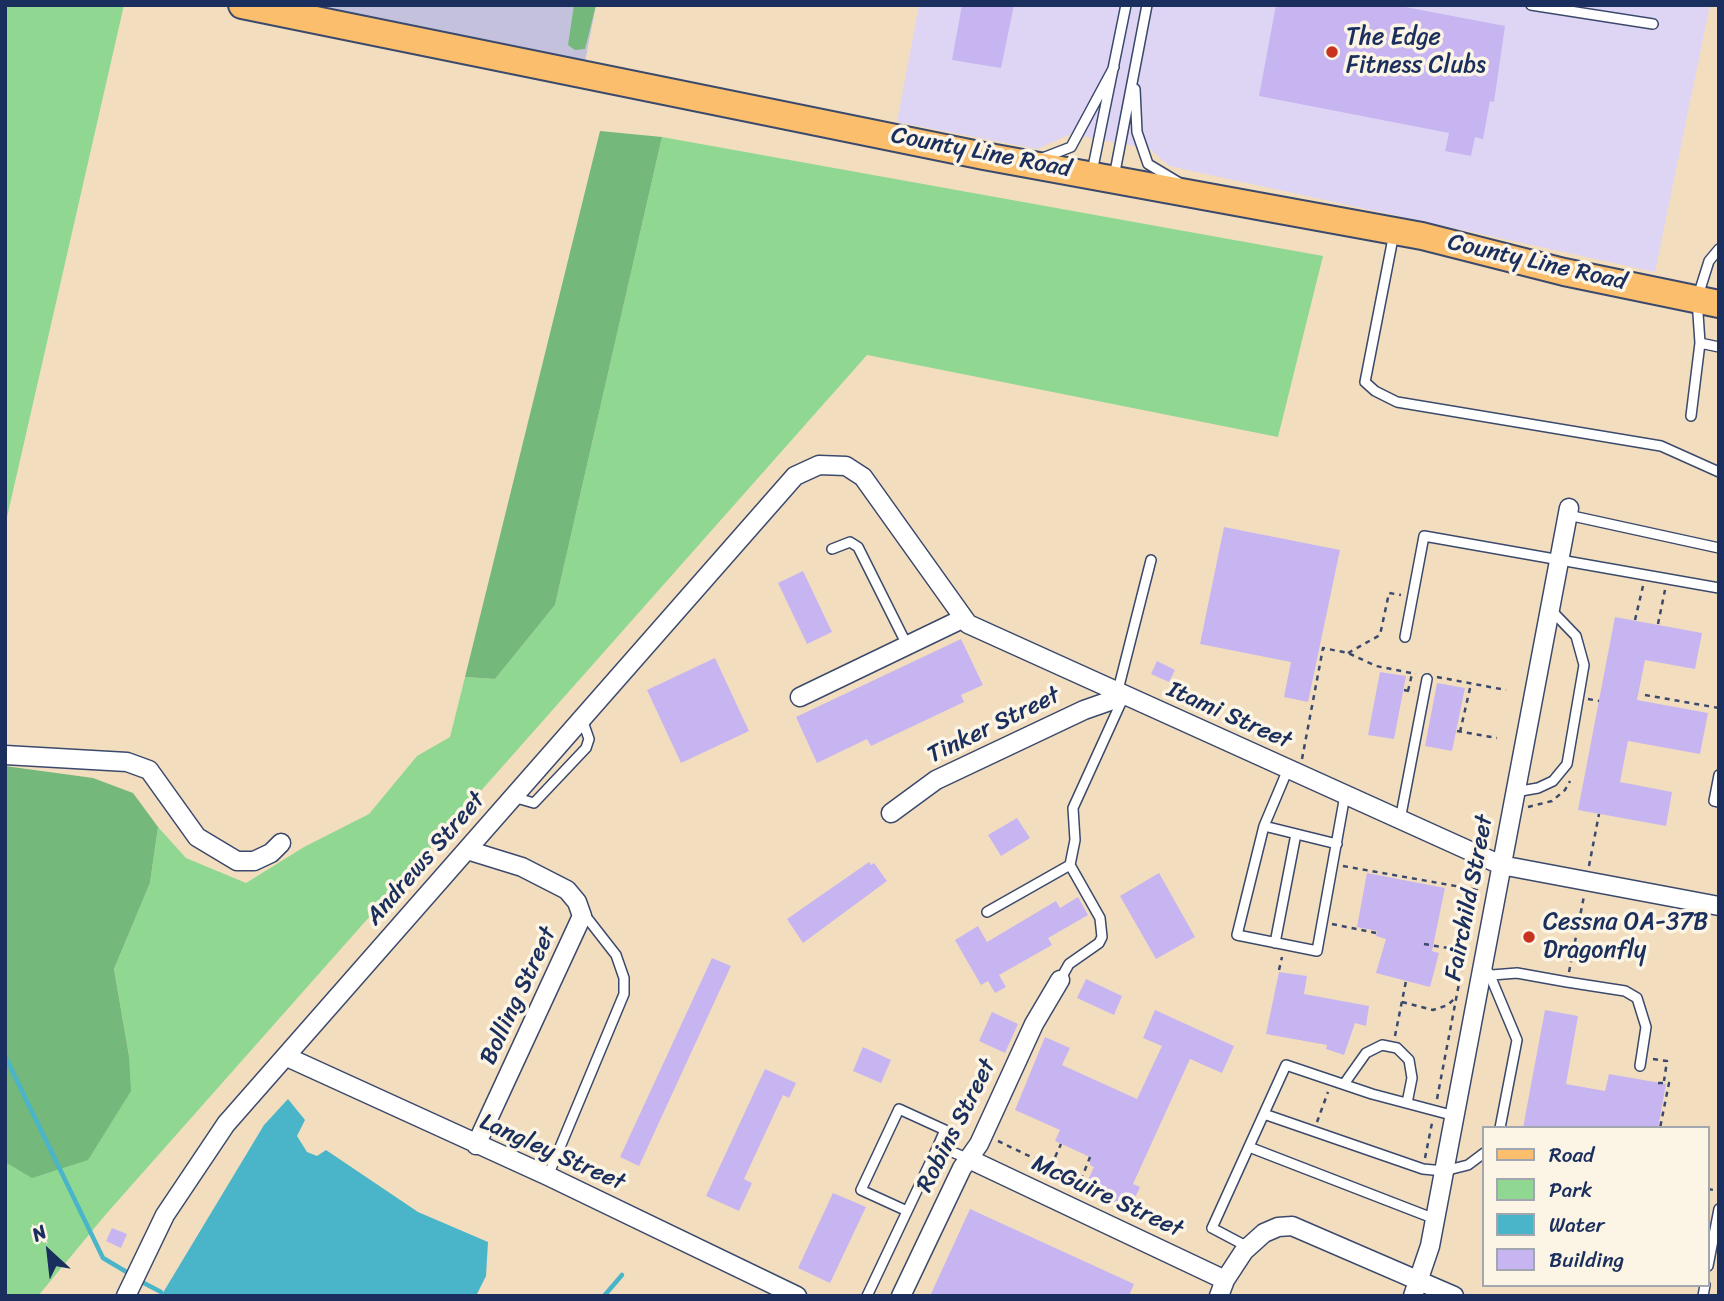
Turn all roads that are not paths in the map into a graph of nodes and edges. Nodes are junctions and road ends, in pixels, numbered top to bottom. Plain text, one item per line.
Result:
1 (242, 5) edge
2 (1126, 5) edge
3 (1147, 5) edge
4 (1531, 5) edge
5 (1653, 24) dead end
6 (1114, 67) junction
7 (1134, 72) junction
8 (984, 156) junction
9 (1103, 176) junction
10 (1208, 197) junction
11 (1395, 231) junction
12 (1719, 248) edge
13 (1708, 302) edge
14 (1700, 343) junction
15 (1719, 347) edge
16 (1691, 416) dead end
17 (1719, 471) edge
18 (795, 476) joint
19 (1569, 512) joint
20 (1719, 548) edge
21 (832, 550) dead end
22 (1560, 559) junction
23 (1151, 560) dead end
24 (1719, 589) edge
25 (1550, 609) junction
26 (962, 619) junction
27 (1405, 637) dead end
28 (907, 645) junction
29 (1429, 677) road end
30 (1121, 693) junction
31 (800, 697) dead end
32 (5, 755) edge
33 (1293, 772) junction
34 (1719, 775) edge
35 (1345, 796) junction
36 (1520, 799) junction
37 (1719, 802) edge
38 (891, 813) dead end
39 (1399, 820) junction
40 (1264, 826) junction
41 (1296, 834) junction
42 (281, 843) dead end
43 (1337, 844) junction
44 (467, 850) junction
45 (1501, 864) junction
46 (1070, 865) junction
47 (1719, 906) edge
48 (580, 909) junction
49 (987, 912) dead end
50 (1280, 944) junction
51 (1486, 966) junction
52 (1060, 980) joint
53 (286, 1057) junction
54 (1641, 1061) road end
55 (1344, 1084) junction
56 (1407, 1103) junction
57 (1264, 1114) junction
58 (1455, 1116) junction
59 (1500, 1126) edge
60 (476, 1145) junction
61 (938, 1146) junction
62 (1249, 1147) junction
63 (1482, 1154) edge
64 (969, 1159) junction
65 (1444, 1171) junction
66 (548, 1176) junction
67 (1719, 1209) edge
68 (907, 1212) junction
69 (1435, 1219) junction
70 (1248, 1247) junction
71 (1710, 1256) edge
72 (1222, 1288) edge
73 (1417, 1288) edge
74 (126, 1296) edge
75 (797, 1296) edge
76 (867, 1296) edge
77 (901, 1296) edge
78 (1454, 1296) edge

1 - 8 main road, County Line Road
2 - 6 lane
3 - 7 lane
4 - 5 lane
6 - 8 lane
6 - 9 lane
7 - 9 lane
7 - 10 lane
8 - 9 main road, County Line Road
9 - 10 main road, County Line Road
10 - 11 main road, County Line Road
11 - 13 main road, County Line Road
11 - 17 lane
12 - 13 lane
13 - 14 lane
14 - 15 lane
14 - 16 lane
18 - 26 street, Itami Street
18 - 44 street, Andrews Street
19 - 20 lane
19 - 22 street, Fairchild Street
21 - 28 lane
22 - 24 lane
22 - 25 street, Fairchild Street
22 - 27 lane
23 - 30 lane
25 - 36 street, Fairchild Street
25 - 36 lane
26 - 28 street
26 - 30 street, Itami Street
28 - 31 street
29 - 39 lane
30 - 33 street, Itami Street
30 - 38 street, Tinker Street
30 - 46 lane
32 - 42 street
33 - 35 street, Itami Street
33 - 40 lane
34 - 37 lane
35 - 39 street, Itami Street
35 - 43 lane
36 - 45 street, Fairchild Street
39 - 45 street, Itami Street
40 - 41 lane
40 - 50 lane
41 - 43 lane
41 - 50 lane
43 - 50 lane
44 - 48 street, Bolling Street
44 - 53 street, Andrews Street
45 - 47 street, Itami Street
45 - 51 street, Fairchild Street
46 - 49 lane
46 - 52 lane
48 - 60 street, Bolling Street
48 - 66 lane
51 - 54 lane
51 - 58 street, Fairchild Street
51 - 59 lane
52 - 64 street, Robins Street
53 - 60 street, Langley Street
53 - 74 street, Andrews Street
55 - 56 lane
55 - 56 lane
55 - 57 lane
56 - 58 lane
57 - 62 lane
57 - 65 lane
58 - 65 street, Fairchild Street
60 - 66 street, Langley Street
61 - 64 lane
61 - 68 lane
61 - 68 lane
62 - 69 lane
62 - 70 lane
63 - 65 lane
64 - 72 street, McGuire Street
64 - 77 street, Robins Street
65 - 69 street, Fairchild Street
66 - 75 street, Langley Street
67 - 71 lane
68 - 76 lane
69 - 73 street, Fairchild Street
70 - 72 street
70 - 73 street
73 - 78 street

